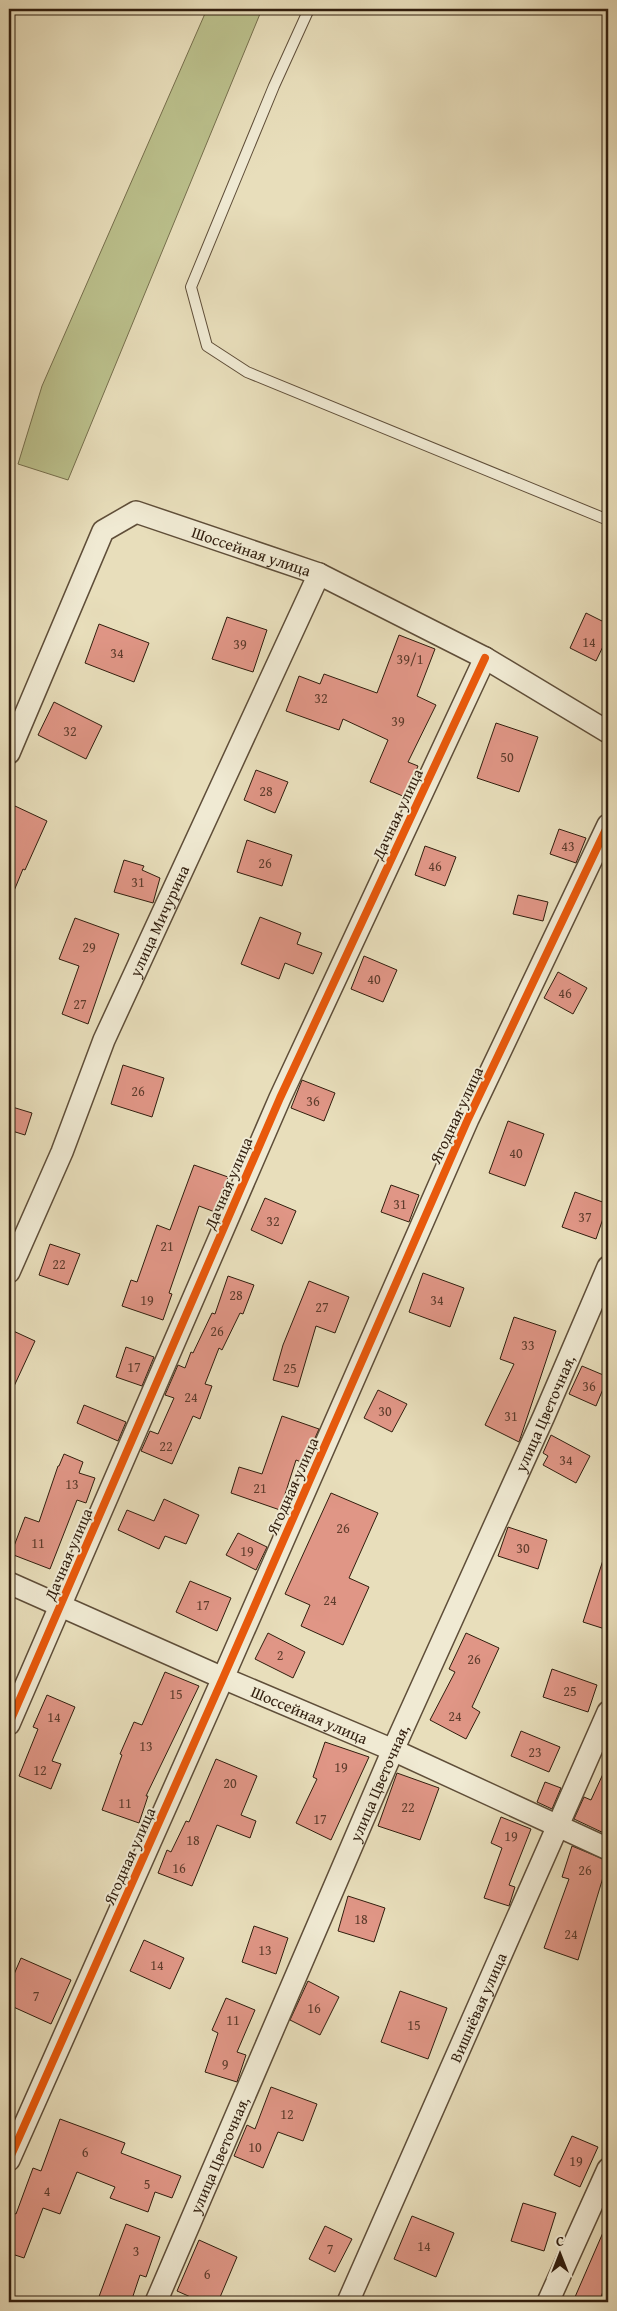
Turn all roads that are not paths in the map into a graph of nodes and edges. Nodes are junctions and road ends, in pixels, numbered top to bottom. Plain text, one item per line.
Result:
1 (309, 9) edge
2 (608, 520) edge
3 (319, 574) junction
4 (485, 658) junction
5 (608, 732) edge
6 (9, 753) edge
7 (608, 825) edge
8 (608, 1267) edge
9 (9, 1272) edge
10 (9, 1583) edge
11 (60, 1606) junction
12 (223, 1678) junction
13 (608, 1712) edge
14 (9, 1724) edge
15 (392, 1750) junction
16 (557, 1825) junction
17 (608, 1848) edge
18 (9, 2160) edge
19 (608, 2168) edge
20 (156, 2302) edge
21 (348, 2302) edge
22 (548, 2302) edge

1 - 2 lane
3 - 4 street, Шоссейная улица
3 - 6 street, Шоссейная улица
3 - 9 street, улица Мичурина
4 - 5 street, Шоссейная улица
4 - 11 street, Дачная улица
7 - 12 street, Ягодная улица
8 - 15 street, улица Цветочная,
10 - 11 street, Шоссейная улица
11 - 12 street, Шоссейная улица
11 - 14 street, Дачная улица
12 - 15 street, Шоссейная улица
12 - 18 street, Ягодная улица
13 - 16 street, Вишнёвая улица
15 - 16 street, Шоссейная улица
15 - 20 street, улица Цветочная,
16 - 17 street, Шоссейная улица
16 - 21 street, Вишнёвая улица
19 - 22 street

